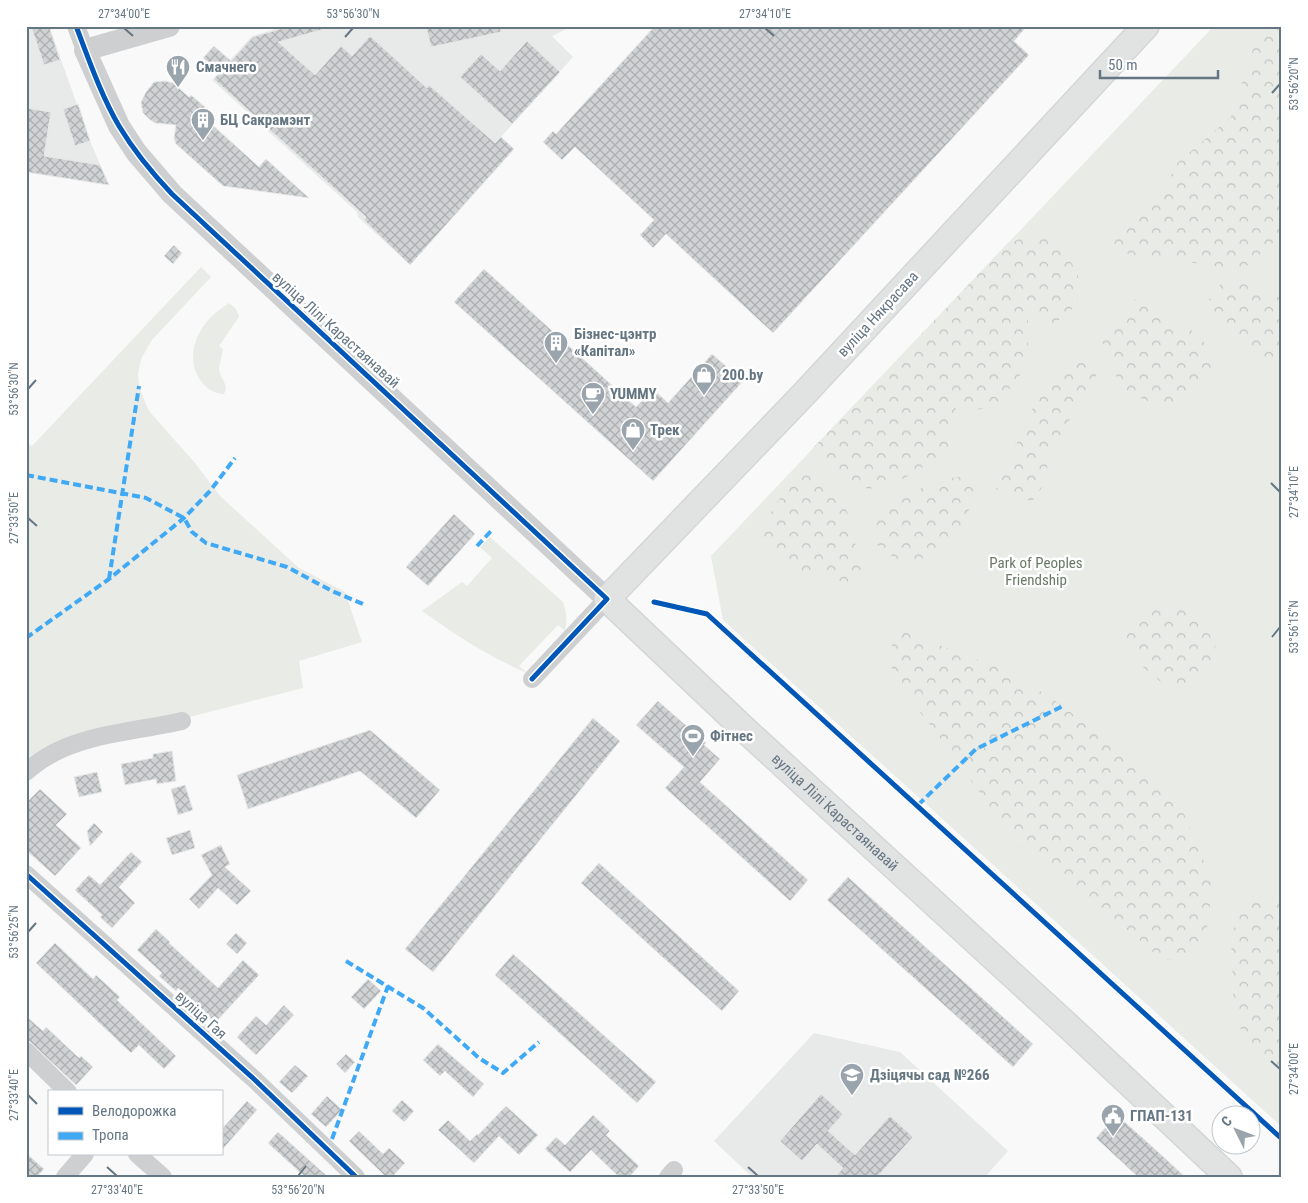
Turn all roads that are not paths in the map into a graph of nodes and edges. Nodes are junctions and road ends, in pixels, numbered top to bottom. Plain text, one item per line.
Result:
1 (76, 26) edge
2 (169, 26) edge
3 (1146, 26) edge
4 (85, 50) junction
5 (607, 599) junction
6 (532, 679) dead end
7 (182, 721) dead end
8 (26, 772) edge
9 (26, 874) edge
10 (26, 1051) edge
11 (66, 1090) edge
12 (83, 1156) edge
13 (139, 1156) edge
14 (65, 1177) edge
15 (163, 1177) edge
16 (356, 1177) edge
17 (1229, 1177) edge

1 - 4 street
2 - 4 street
3 - 5 main road, вуліца Някрасава
4 - 5 street, вуліца Лілі Карастаянавай
5 - 6 street
5 - 17 main road, вуліца Лілі Карастаянавай
7 - 8 street
9 - 16 street, вуліца Гая
10 - 11 street
12 - 14 street
13 - 15 street

